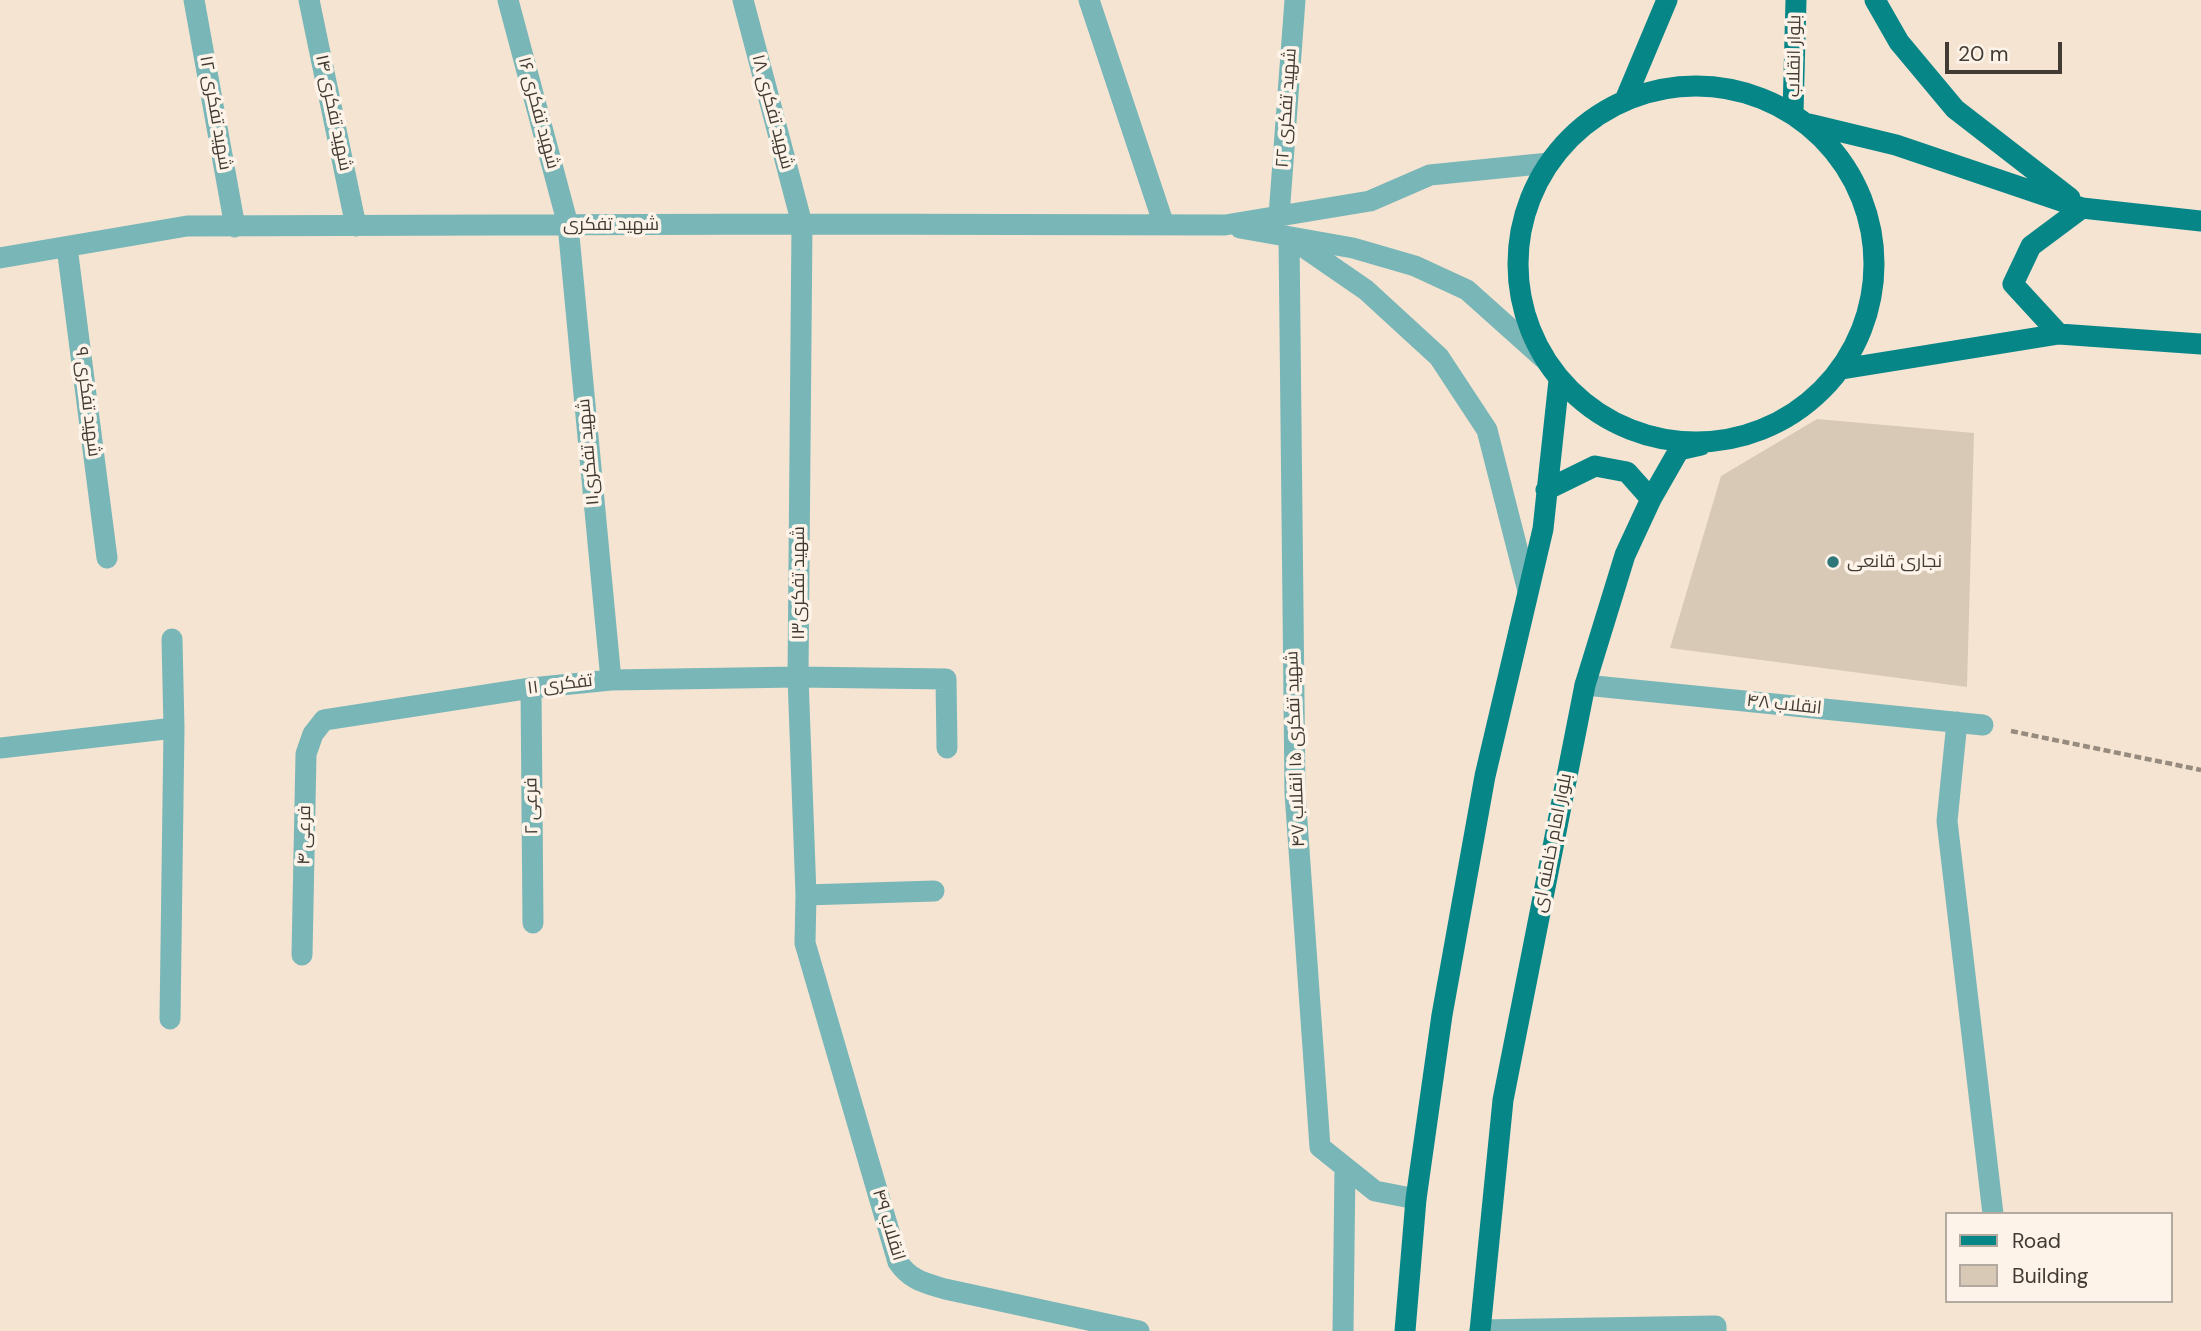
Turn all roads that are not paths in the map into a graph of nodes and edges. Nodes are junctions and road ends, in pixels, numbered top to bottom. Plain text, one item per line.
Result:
1 (194, 0) edge
2 (310, 0) edge
3 (508, 0) edge
4 (743, 0) edge
5 (1089, 0) edge
6 (1295, 0) edge
7 (1667, 0) edge
8 (1796, 0) edge
9 (1875, 0) edge
10 (1625, 100) junction
11 (1801, 118) junction
12 (1549, 163) junction
13 (2082, 208) junction
14 (1279, 216) junction
15 (2201, 221) edge
16 (802, 224) junction
17 (568, 225) junction
18 (1164, 225) junction
19 (1225, 225) junction
20 (356, 226) junction
21 (235, 227) junction
22 (1289, 237) junction
23 (67, 247) junction
24 (0, 258) edge
25 (2059, 334) junction
26 (2201, 344) edge
27 (1543, 358) junction
28 (1842, 369) junction
29 (1559, 380) junction
30 (1756, 433) junction
31 (1546, 490) junction
32 (1651, 499) junction
33 (107, 558) dead end
34 (1528, 591) junction
35 (172, 639) dead end
36 (798, 677) junction
37 (611, 680) junction
38 (1585, 685) junction
39 (531, 688) junction
40 (324, 720) joint
41 (1956, 722) junction
42 (1983, 725) road end
43 (174, 728) junction
44 (0, 748) edge
45 (947, 748) dead end
46 (934, 891) dead end
47 (806, 895) junction
48 (533, 923) dead end
49 (805, 943) joint
50 (302, 955) dead end
51 (170, 1019) dead end
52 (1345, 1167) junction
53 (1416, 1199) junction
54 (1993, 1212) edge
55 (1139, 1331) edge
56 (1343, 1331) edge
57 (1405, 1331) edge
58 (1480, 1331) edge
59 (1716, 1331) edge

1 - 21 street, شهید تفکری ۱۲
2 - 20 street, شهید تفکری ۱۴
3 - 17 street, شهید تفکری ۱۶
4 - 16 street, شهید تفکری ۱۸
5 - 18 street
6 - 14 street, شهید تفکری ۲۲
7 - 10 main road
8 - 11 main road, بلوار انقلاب
9 - 13 main road
10 - 11 main road
10 - 12 main road
11 - 13 main road
11 - 28 main road
12 - 14 street
12 - 27 main road
13 - 15 main road
13 - 25 main road
14 - 19 street
16 - 17 street, شهید تفکری
16 - 18 street, شهید تفکری
16 - 36 street, شهید تفکری۱۳
17 - 20 street, شهید تفکری
17 - 37 street, شهید تفکری۱۱
18 - 19 street, شهید تفکری
19 - 22 street
20 - 21 street, شهید تفکری
21 - 23 street, شهید تفکری
22 - 27 street
22 - 34 street
22 - 52 street, شهید تفکری ۱۵ انقلاب ۴۷
23 - 24 street, شهید تفکری
23 - 33 street, شهید تفکری ۹
25 - 26 main road
25 - 28 main road
27 - 29 main road
28 - 30 main road
29 - 30 main road
29 - 31 main road
30 - 32 main road, بلوار امام خامنه ای
31 - 32 main road
31 - 34 main road
32 - 38 main road, بلوار امام خامنه ای
34 - 53 main road
35 - 43 street
36 - 37 street, تفکری ۱۱
36 - 45 street
36 - 47 street, شهید تفکری۱۳
37 - 39 street, تفکری ۱۱
38 - 41 street, انقلاب ۴۸
38 - 58 main road, بلوار امام خامنه ای
39 - 40 street, تفکری ۱۱
39 - 48 street, فرعی ۲
40 - 50 street, فرعی ۴
41 - 42 street, انقلاب ۴۸
41 - 54 street
43 - 44 street
43 - 51 street
46 - 47 street
47 - 49 street, شهید تفکری۱۳
49 - 55 street, انقلاب ۴۹
52 - 53 street, شهید تفکری ۱۵ انقلاب ۴۷
52 - 56 street
53 - 57 main road
58 - 59 street

